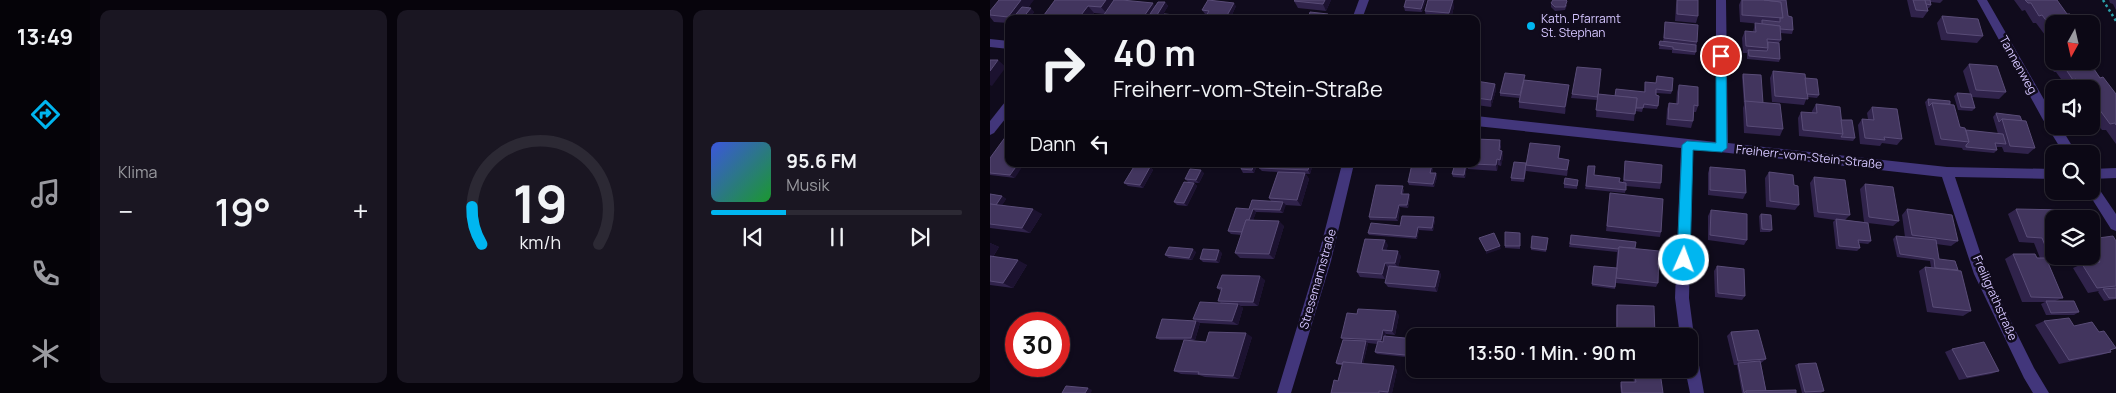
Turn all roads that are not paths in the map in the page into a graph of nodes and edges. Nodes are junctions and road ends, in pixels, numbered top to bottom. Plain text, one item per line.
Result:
1 (1364, 0) edge
2 (1721, 0) edge
3 (1982, 0) edge
4 (1358, 15) edge
5 (990, 43) edge
6 (1005, 45) edge
7 (1005, 110) edge
8 (1480, 121) edge
9 (990, 130) edge
10 (1687, 145) junction
11 (2065, 145) edge
12 (1722, 148) junction
13 (1347, 167) edge
14 (1947, 172) junction
15 (2116, 173) edge
16 (2045, 174) edge
17 (2100, 174) edge
18 (2100, 200) edge
19 (2116, 225) edge
20 (1686, 328) edge
21 (1694, 378) edge
22 (1284, 393) edge
23 (1697, 393) edge
24 (2042, 393) edge

1 - 4 street
2 - 12 street
3 - 11 street, Tannenweg
5 - 6 street
7 - 9 street
8 - 10 street, Freiherr-vom-Stein-Straße
10 - 12 street, Freiherr-vom-Stein-Straße
10 - 20 street
12 - 14 street, Freiherr-vom-Stein-Straße
13 - 22 street, Stresemannstraße
14 - 16 street, Freiherr-vom-Stein-Straße
14 - 24 street, Freiligrathstraße
15 - 17 street
18 - 19 street
21 - 23 street

